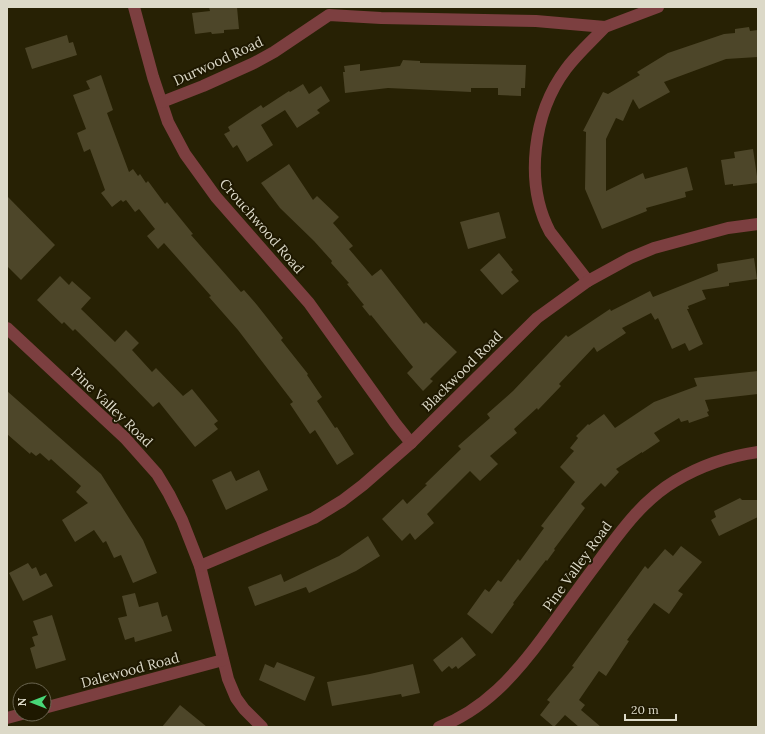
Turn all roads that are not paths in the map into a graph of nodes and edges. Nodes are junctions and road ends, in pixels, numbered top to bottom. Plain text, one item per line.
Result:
1 (134, 7) edge
2 (658, 7) edge
3 (329, 11) edge
4 (605, 27) junction
5 (162, 102) junction
6 (758, 224) edge
7 (588, 281) junction
8 (7, 328) edge
9 (411, 443) junction
10 (758, 452) edge
11 (200, 566) junction
12 (223, 660) junction
13 (52, 706) edge
14 (7, 718) edge
15 (10, 727) edge
16 (262, 727) edge
17 (439, 727) edge

1 - 5 street, Crouchwood Road
2 - 4 street, Durwood Road
3 - 4 street, Durwood Road
3 - 5 street, Durwood Road
4 - 7 street
5 - 9 street, Crouchwood Road
6 - 7 street, Blackwood Road
7 - 9 street, Blackwood Road
8 - 11 street, Pine Valley Road
9 - 11 street, Blackwood Road
10 - 17 street, Pine Valley Road
11 - 12 street, Pine Valley Road
12 - 13 street, Dalewood Road
12 - 16 street
14 - 15 street

